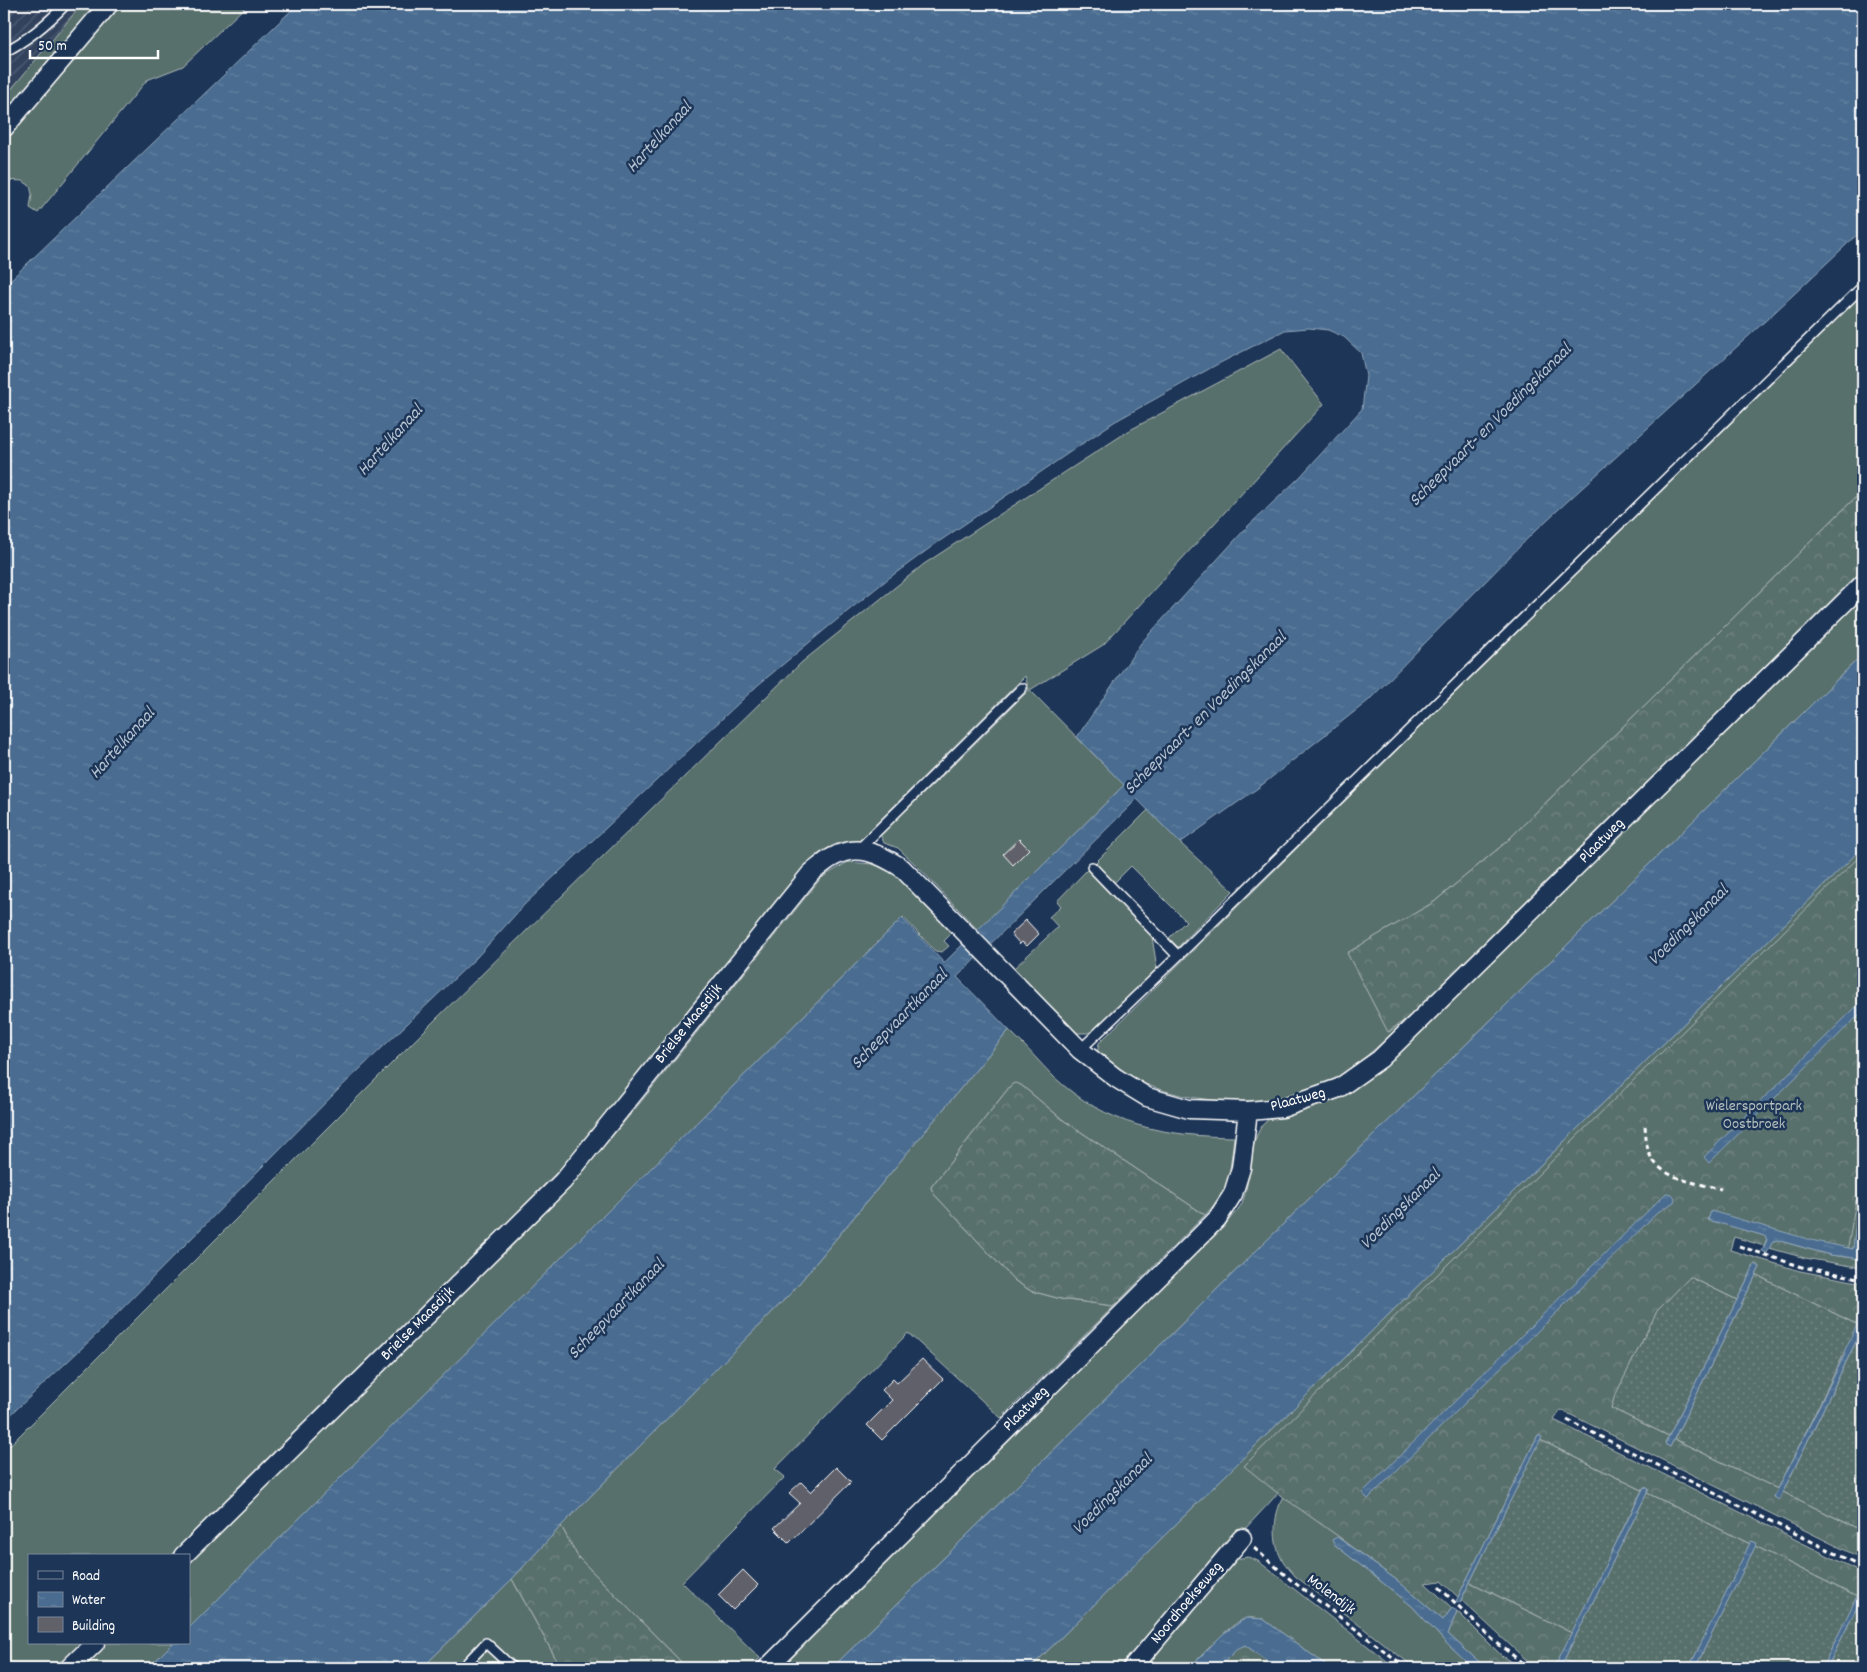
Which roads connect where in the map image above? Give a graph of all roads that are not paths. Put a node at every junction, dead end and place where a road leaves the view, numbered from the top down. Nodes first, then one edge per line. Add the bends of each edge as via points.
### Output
1 (66, 4) edge
2 (109, 4) edge
3 (4, 52) edge
4 (4, 128) edge
5 (1863, 286) edge
6 (1863, 584) edge
7 (1022, 688) dead end
8 (858, 850) junction
9 (1092, 867) dead end
10 (1178, 956) junction
11 (1080, 1050) junction
12 (1248, 1111) junction
13 (1242, 1538) road end
14 (185, 1554) edge
15 (94, 1644) edge
16 (69, 1668) edge
17 (462, 1668) edge
18 (514, 1668) edge
19 (767, 1668) edge
20 (1132, 1668) edge

1 - 3 lane via 32,35
2 - 4 street
5 - 10 lane
6 - 12 street, Plaatweg via 1380,1059 1339,1088 1282,1108
7 - 8 lane
8 - 11 street, Brielse Maasdijk via 882,856 902,868
8 - 14 street, Brielse Maasdijk via 833,857 811,873 563,1181
9 - 10 lane
10 - 11 lane
11 - 12 street, Brielse Maasdijk via 1147,1097 1189,1109
12 - 19 street, Plaatweg via 1242,1168 1233,1194 1217,1220
13 - 20 street, Noordhoekseweg
15 - 16 street
17 - 18 lane via 486,1643

